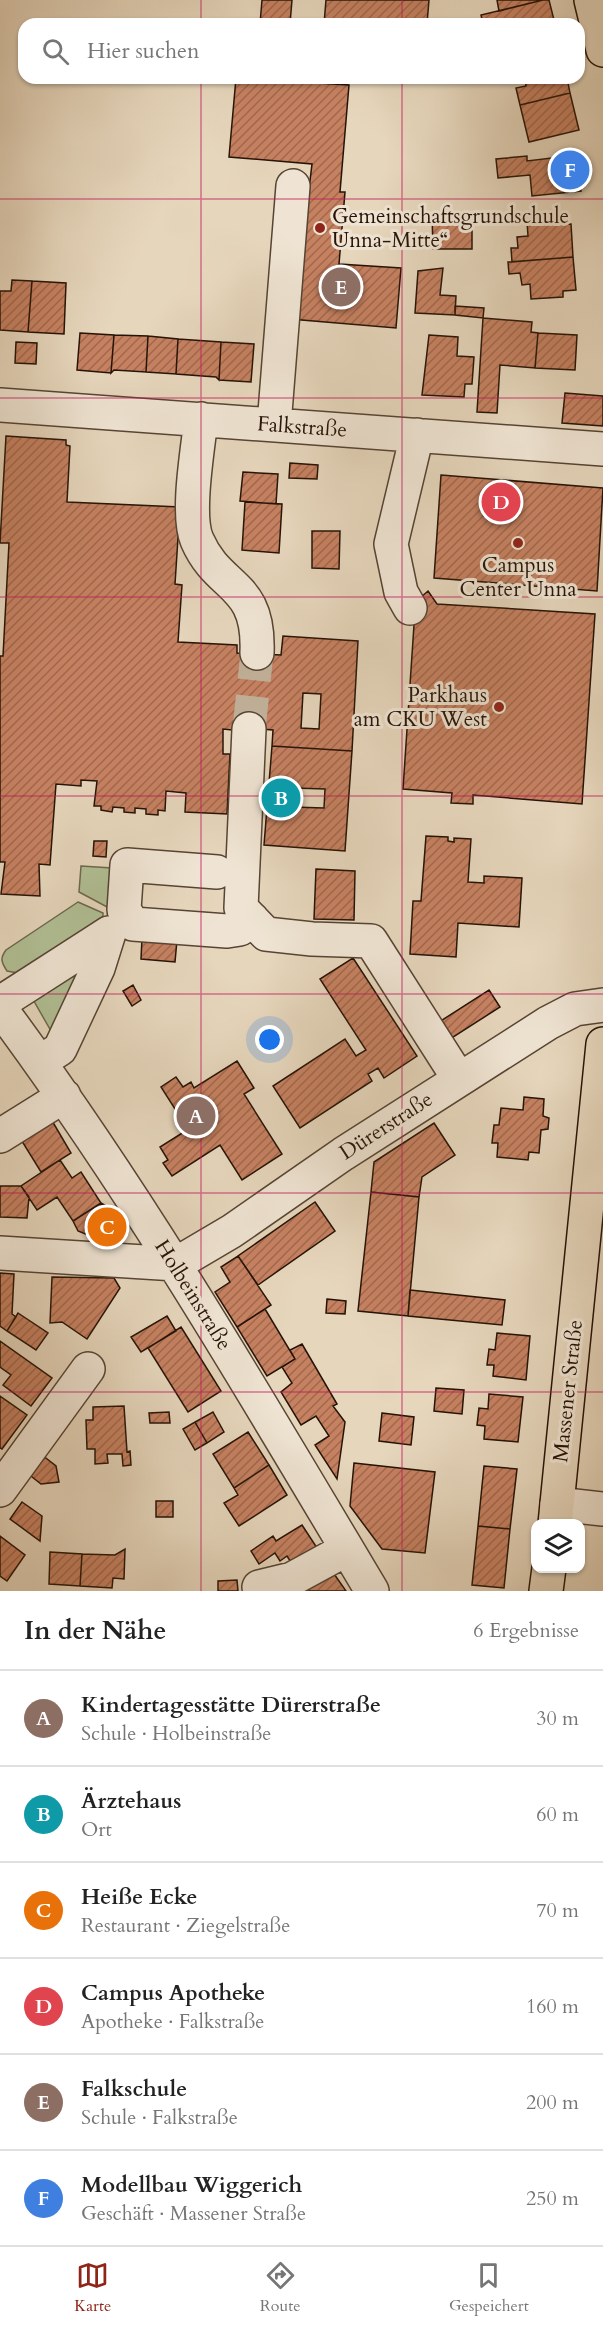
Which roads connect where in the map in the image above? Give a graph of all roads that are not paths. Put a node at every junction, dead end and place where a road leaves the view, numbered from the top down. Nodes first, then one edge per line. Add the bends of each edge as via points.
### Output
1 (591, 0) edge
2 (603, 50) edge
3 (293, 186) dead end
4 (0, 405) edge
5 (201, 419) junction
6 (274, 424) junction
7 (417, 435) junction
8 (603, 449) edge
9 (415, 603) dead end
10 (257, 653) tunnel mouth
11 (249, 729) tunnel mouth
12 (217, 872) dead end
13 (252, 919) junction
14 (0, 1003) edge
15 (603, 1005) edge
16 (0, 1008) edge
17 (603, 1044) edge
18 (40, 1062) junction
19 (459, 1079) junction
20 (64, 1096) junction
21 (0, 1136) edge
22 (0, 1253) edge
23 (176, 1264) junction
24 (88, 1369) dead end
25 (0, 1490) edge
26 (603, 1509) edge
27 (556, 1514) edge
28 (347, 1549) junction
29 (548, 1573) edge
30 (259, 1587) dead end
31 (372, 1591) edge
32 (546, 1591) edge

1 - 2 main road
3 - 6 street
4 - 5 street, Falkstraße
5 - 6 street, Falkstraße
5 - 10 street via 193,508 196,538 214,566 243,593 258,632
6 - 7 street, Falkstraße
7 - 8 street, Falkstraße
7 - 9 street via 392,544 397,568
11 - 13 street via 241,908
12 - 13 street via 127,865 124,910 133,924 226,931 240,929
13 - 19 street via 266,934 371,941
14 - 18 street via 110,933 60,1049
15 - 19 street, Dürerstraße via 575,1009
16 - 18 street, Holbeinstraße
17 - 27 main road, Massener Straße
18 - 20 street, Holbeinstraße
19 - 23 street, Dürerstraße via 232,1231
20 - 21 street
20 - 23 street, Holbeinstraße
22 - 23 street
23 - 28 street, Holbeinstraße
24 - 25 street
26 - 27 street
28 - 30 street via 292,1579
28 - 31 street, Holbeinstraße
29 - 32 main road

